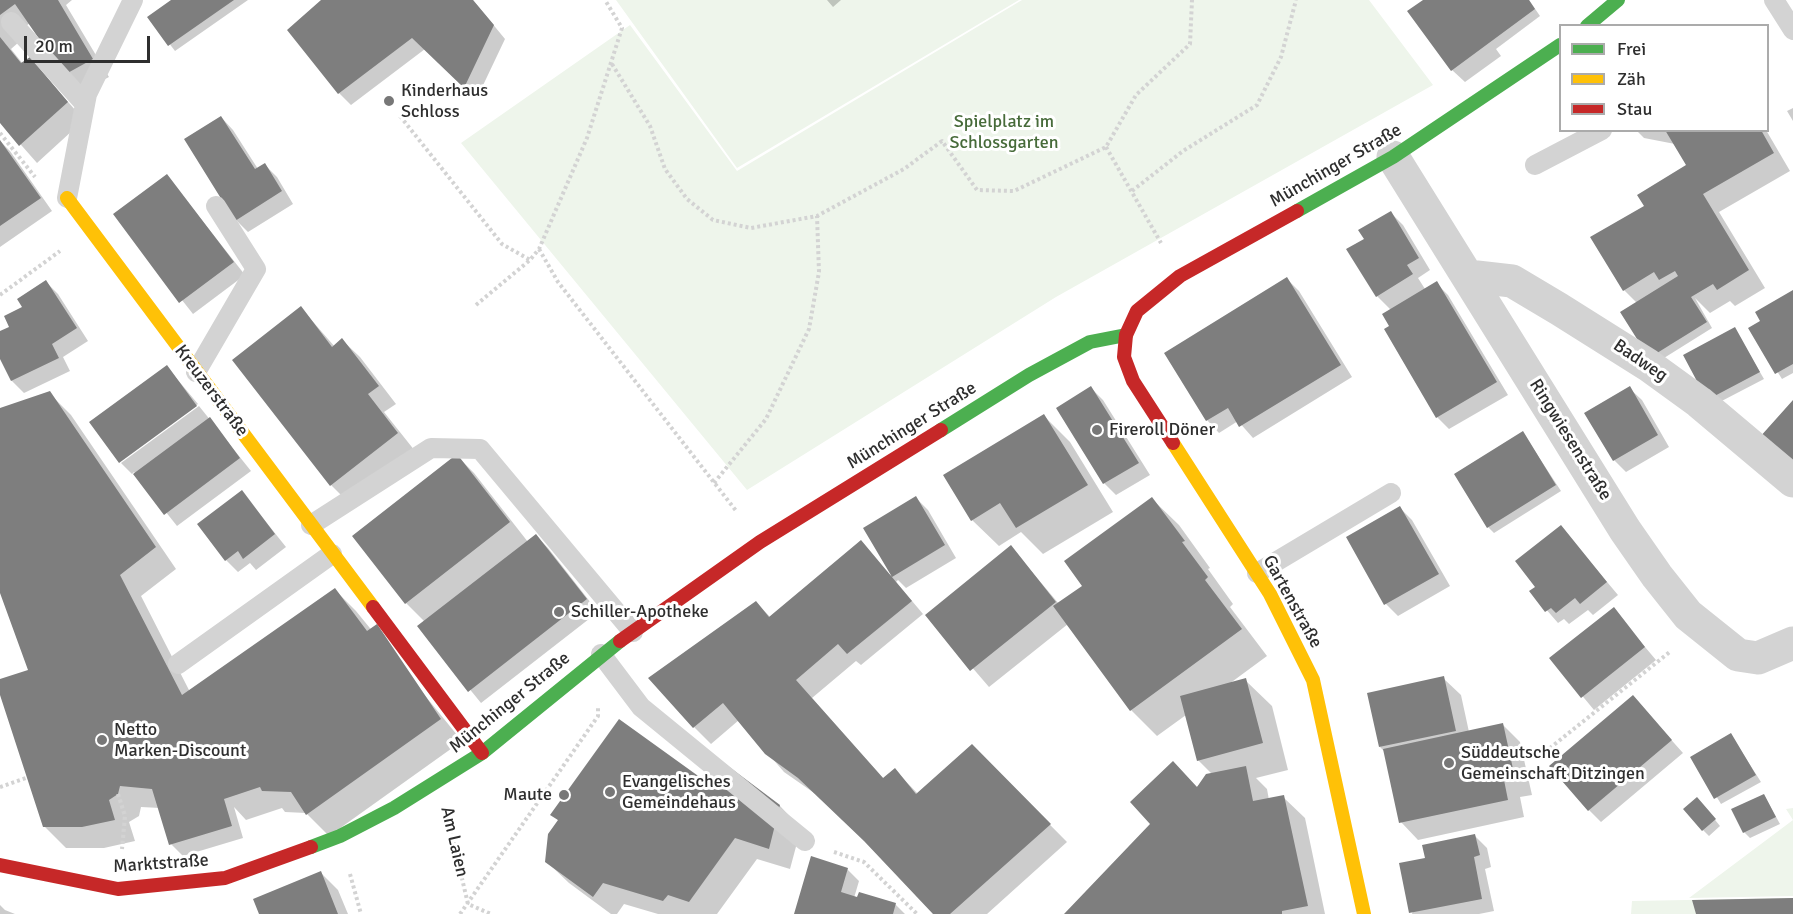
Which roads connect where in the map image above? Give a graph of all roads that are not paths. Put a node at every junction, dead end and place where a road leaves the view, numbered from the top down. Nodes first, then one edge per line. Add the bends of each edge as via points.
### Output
1 (133, 0) edge
2 (1618, 0) edge
3 (1774, 0) edge
4 (11, 22) dead end
5 (1589, 24) edge
6 (1793, 30) edge
7 (1559, 47) edge
8 (85, 104) junction
9 (1598, 132) edge
10 (1393, 157) junction
11 (1535, 165) dead end
12 (67, 198) joint
13 (216, 206) dead end
14 (1468, 276) junction
15 (1126, 335) junction
16 (196, 372) junction
17 (1793, 481) edge
18 (1391, 493) dead end
19 (311, 525) junction
20 (332, 554) junction
21 (1257, 573) junction
22 (633, 632) junction
23 (1793, 643) edge
24 (601, 654) junction
25 (178, 663) dead end
26 (482, 753) junction
27 (806, 841) road end
28 (288, 857) joint
29 (0, 865) edge
30 (1364, 914) edge

1 - 8 lane
2 - 5 street
3 - 6 lane
4 - 8 lane
7 - 10 street, Münchinger Straße
8 - 12 lane
9 - 11 lane
10 - 14 street, Ringwiesenstraße
10 - 15 street, Münchinger Straße via 1180,276 1137,311
12 - 16 street, Kreuzerstraße
13 - 16 lane via 256,269
14 - 17 street, Badweg via 1512,281 1589,328 1699,402
14 - 23 street, Ringwiesenstraße via 1625,530 1688,615 1738,655 1758,658
15 - 21 street, Gartenstraße via 1124,357 1133,381
15 - 22 street, Münchinger Straße via 1090,342 1029,375 760,542
16 - 19 street, Kreuzerstraße
18 - 21 lane
19 - 20 street, Kreuzerstraße
19 - 22 lane via 431,448 480,449
20 - 25 lane
20 - 26 street, Kreuzerstraße
21 - 30 street, Gartenstraße via 1313,680
22 - 24 street, Münchinger Straße
24 - 26 street, Münchinger Straße
24 - 27 lane via 641,707
26 - 28 street, Münchinger Straße via 340,836
28 - 29 street, Marktstraße via 225,878 118,889

